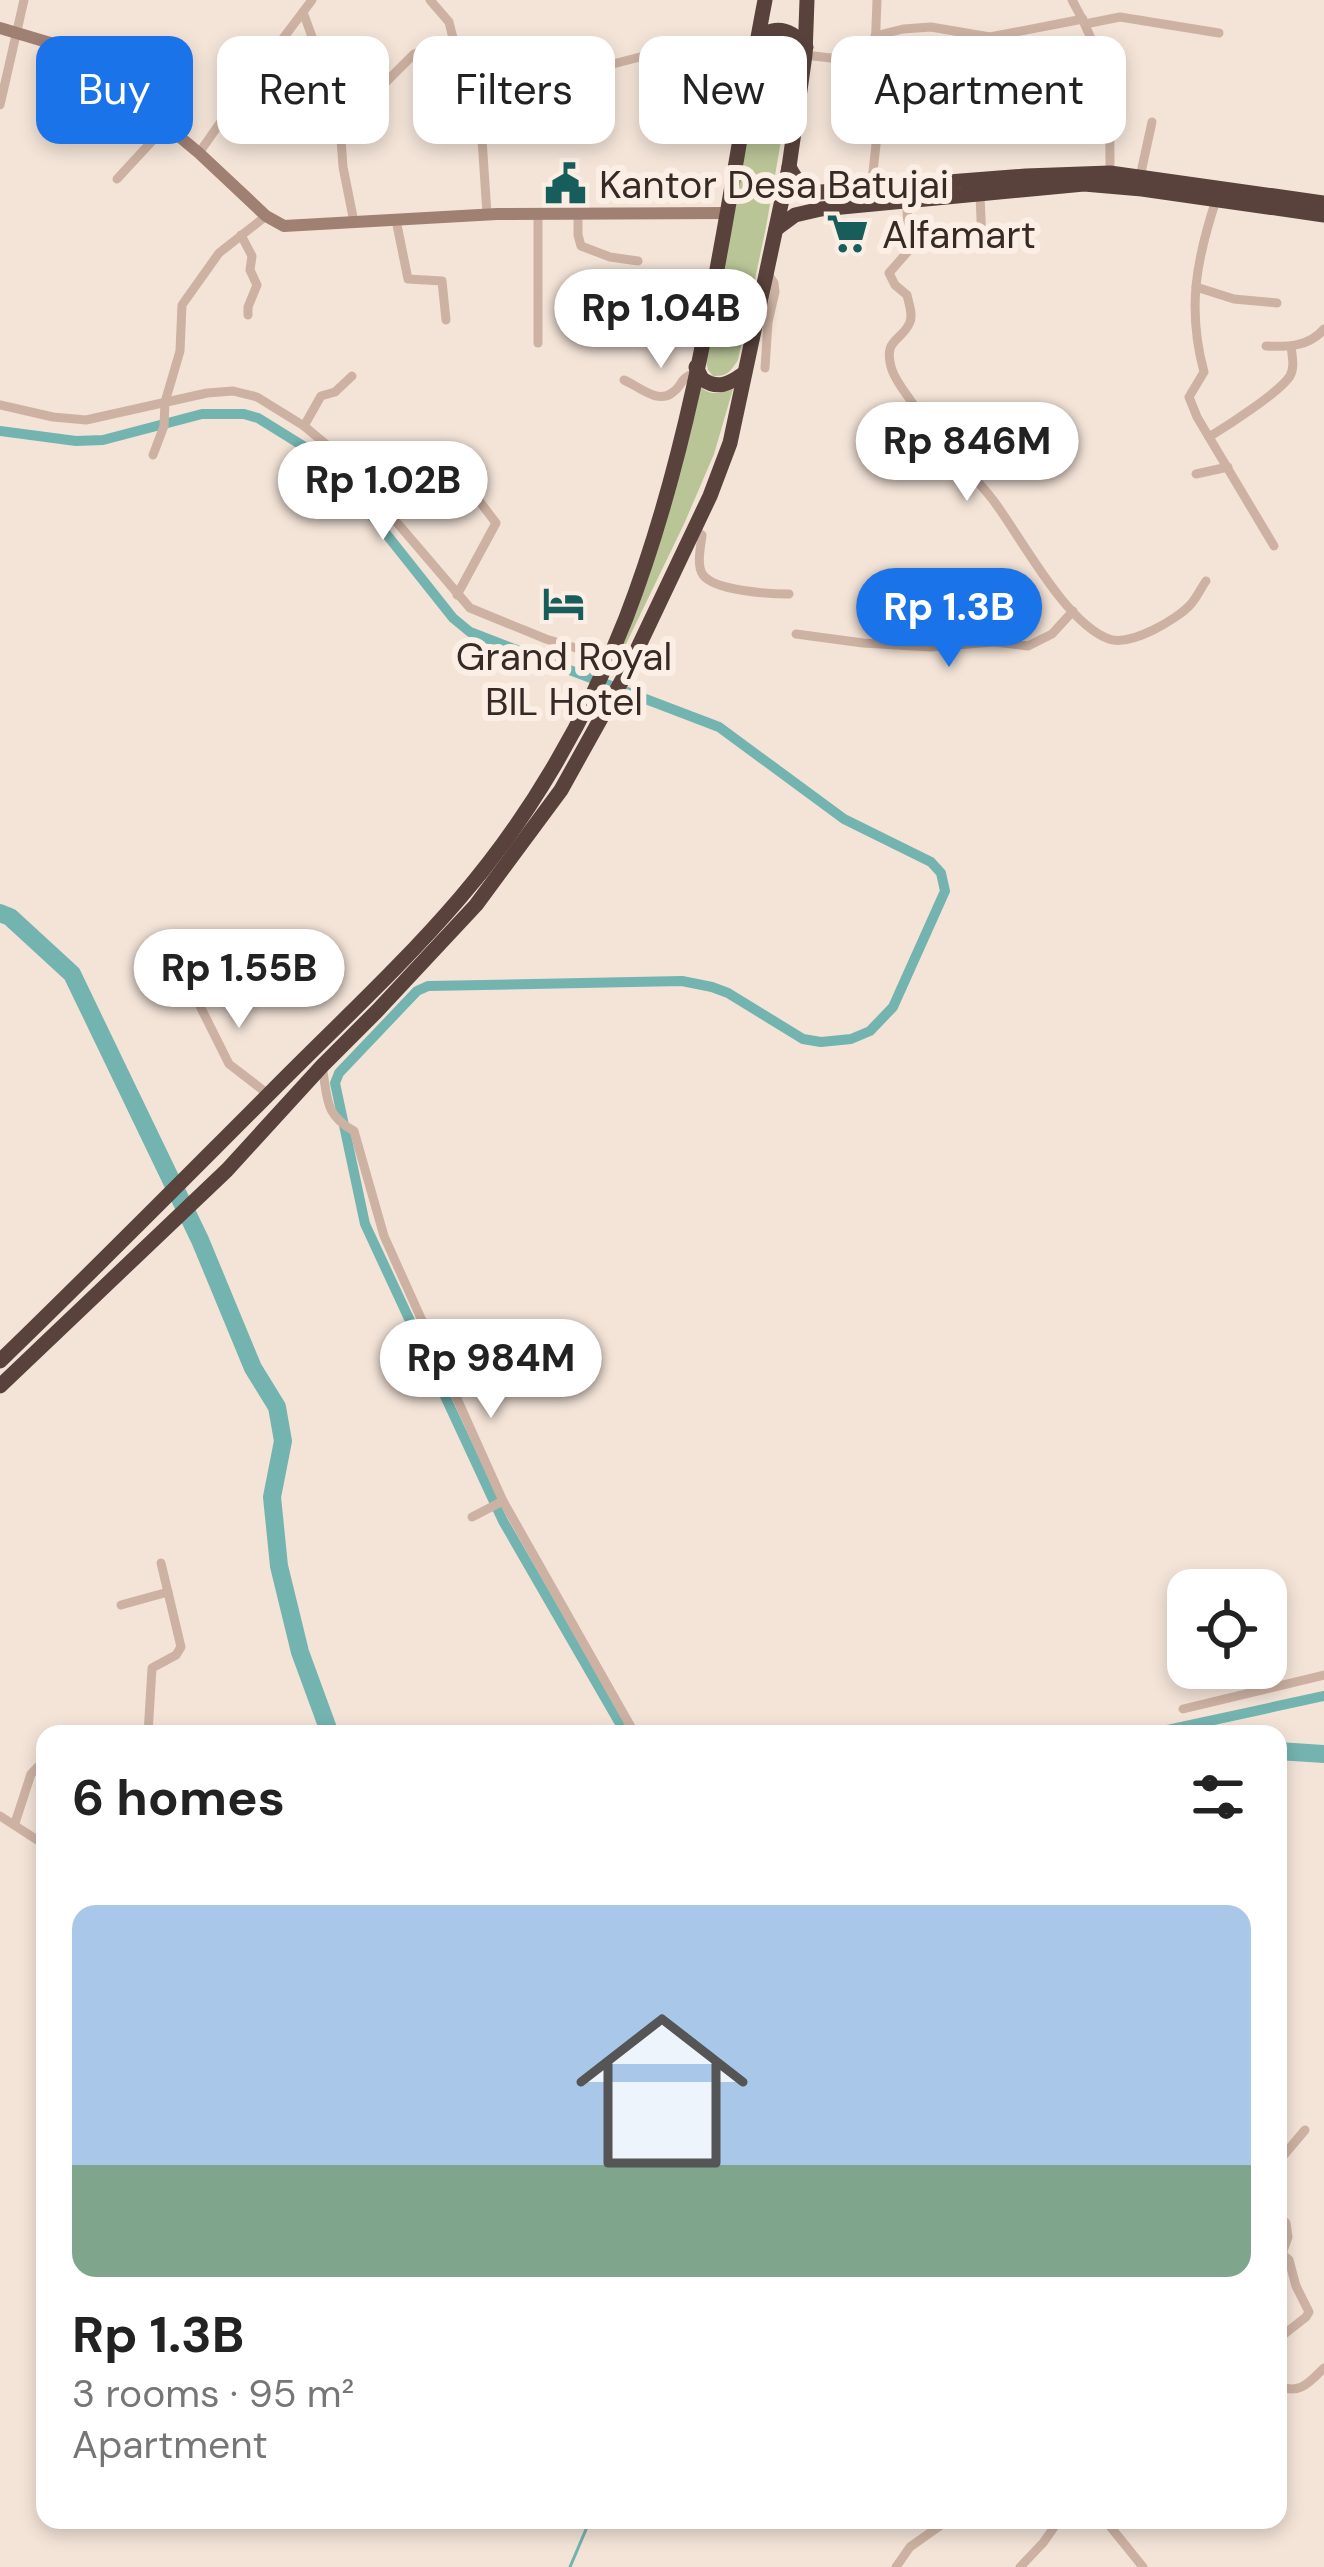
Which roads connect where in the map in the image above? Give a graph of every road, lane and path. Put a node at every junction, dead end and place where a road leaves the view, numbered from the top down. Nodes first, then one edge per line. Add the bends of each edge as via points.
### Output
1 (24, 0) edge
2 (312, 0) edge
3 (430, 0) edge
4 (765, 0) edge
5 (807, 0) edge
6 (877, 0) edge
7 (1072, 0) edge
8 (303, 12) junction
9 (1084, 21) junction
10 (0, 28) edge
11 (1219, 32) dead end
12 (17, 33) junction
13 (312, 36) edge
14 (454, 36) edge
15 (758, 36) edge
16 (761, 36) edge
17 (796, 36) edge
18 (806, 36) edge
19 (875, 36) joint
20 (983, 36) edge
21 (995, 36) edge
22 (36, 39) edge
23 (413, 55) edge
24 (389, 80) edge
25 (0, 106) edge
26 (1152, 122) dead end
27 (149, 144) edge
28 (188, 144) edge
29 (341, 144) edge
30 (482, 144) edge
31 (740, 144) edge
32 (792, 144) edge
33 (876, 144) edge
34 (199, 153) junction
35 (789, 167) junction
36 (1110, 172) junction
37 (1140, 177) junction
38 (117, 179) dead end
39 (971, 189) junction
40 (871, 190) junction
41 (906, 199) junction
42 (1216, 200) junction
43 (1324, 203) edge
44 (1290, 204) junction
45 (727, 213) junction
46 (487, 214) junction
47 (538, 214) junction
48 (578, 214) junction
49 (1324, 215) edge
50 (266, 216) junction
51 (397, 220) junction
52 (354, 222) junction
53 (776, 229) junction
54 (241, 235) junction
55 (1013, 241) dead end
56 (638, 261) dead end
57 (766, 273) junction
58 (1196, 287) junction
59 (1276, 304) dead end
60 (248, 315) dead end
61 (446, 320) dead end
62 (1324, 329) edge
63 (538, 343) dead end
64 (1266, 346) dead end
65 (1291, 346) junction
66 (765, 368) dead end
67 (696, 370) junction
68 (743, 374) junction
69 (352, 376) dead end
70 (624, 380) dead end
71 (0, 405) edge
72 (164, 405) junction
73 (304, 426) junction
74 (1210, 437) junction
75 (153, 455) dead end
76 (1228, 467) junction
77 (1196, 474) dead end
78 (480, 502) dead end
79 (694, 529) junction
80 (1274, 546) dead end
81 (1206, 580) dead end
82 (789, 594) dead end
83 (457, 595) junction
84 (1073, 611) junction
85 (796, 634) dead end
86 (608, 661) junction
87 (470, 900) junction
88 (192, 976) dead end
89 (322, 1066) junction
90 (268, 1094) junction
91 (0, 1361) edge
92 (0, 1387) edge
93 (502, 1502) junction
94 (472, 1517) dead end
95 (160, 1563) dead end
96 (168, 1592) junction
97 (121, 1605) dead end
98 (1324, 1675) edge
99 (1183, 1708) dead end
100 (149, 1725) edge
101 (629, 1725) edge
102 (36, 1769) edge
103 (0, 1816) edge
104 (15, 1823) junction
105 (36, 1838) edge
106 (1305, 2131) dead end
107 (1287, 2152) edge
108 (1287, 2258) edge
109 (1287, 2332) edge
110 (1324, 2368) edge
111 (1287, 2389) edge
112 (935, 2529) edge
113 (1052, 2529) edge
114 (1112, 2529) edge
115 (896, 2567) edge
116 (1019, 2567) edge
117 (1144, 2567) edge

1 - 12 street
2 - 8 street
3 - 14 street
4 - 15 highway
5 - 18 highway
6 - 19 street
7 - 9 street
8 - 13 street
8 - 34 street
9 - 11 street via 1120,17
9 - 21 street
9 - 36 street via 1107,82
10 - 12 main road
12 - 22 main road
12 - 25 street
16 - 17 highway via 784,29
19 - 20 street via 931,27
23 - 24 street
26 - 37 street
27 - 38 street
28 - 34 main road
29 - 52 street
30 - 46 street
31 - 45 highway
32 - 35 highway
33 - 40 street
34 - 50 main road
35 - 40 highway via 811,191
35 - 53 highway
36 - 37 highway
36 - 39 highway
37 - 44 highway
39 - 40 highway
39 - 41 highway
39 - 42 highway via 1084,184
39 - 55 street via 982,242
41 - 53 highway via 805,212
41 - 84 street via 910,249 889,273 907,295 911,319 890,348 893,375
42 - 44 highway
42 - 58 street
43 - 44 highway
44 - 49 highway
45 - 48 main road
45 - 67 highway
46 - 47 main road
46 - 51 main road
47 - 48 main road
47 - 63 street
48 - 56 street via 581,246
50 - 52 main road via 284,226
50 - 54 street
51 - 52 main road
51 - 61 street via 408,279 442,281
53 - 57 highway
54 - 60 street via 257,285
54 - 72 street via 182,305 180,351
57 - 66 street via 775,292
57 - 68 highway
58 - 59 street
58 - 74 street via 1204,372 1189,397
62 - 65 street
64 - 65 street
65 - 74 street via 1288,379
67 - 68 highway via 718,386
67 - 70 street via 661,397
67 - 86 highway via 664,506
68 - 79 highway via 730,442
69 - 73 street via 321,396
71 - 72 street via 86,421
72 - 73 street via 233,391
72 - 75 street
73 - 83 street via 340,456
74 - 76 street
76 - 77 street
76 - 80 street
78 - 83 street via 496,523
79 - 82 street via 707,578
79 - 87 highway via 561,790
81 - 84 street via 1173,619 1119,641
83 - 86 street via 470,608
84 - 85 street via 1028,646 930,647
86 - 87 highway
87 - 89 highway
87 - 90 highway
88 - 90 street via 229,1064
89 - 92 highway
89 - 93 street via 328,1104 359,1145 385,1236
90 - 91 highway
93 - 94 street
93 - 101 street
95 - 96 street
96 - 97 street
96 - 100 street via 181,1647 152,1666
98 - 99 street
102 - 104 street
103 - 104 street
104 - 105 street
106 - 107 street
108 - 109 street via 1309,2312
110 - 111 street via 1301,2389
112 - 115 street
113 - 116 street
114 - 117 street

